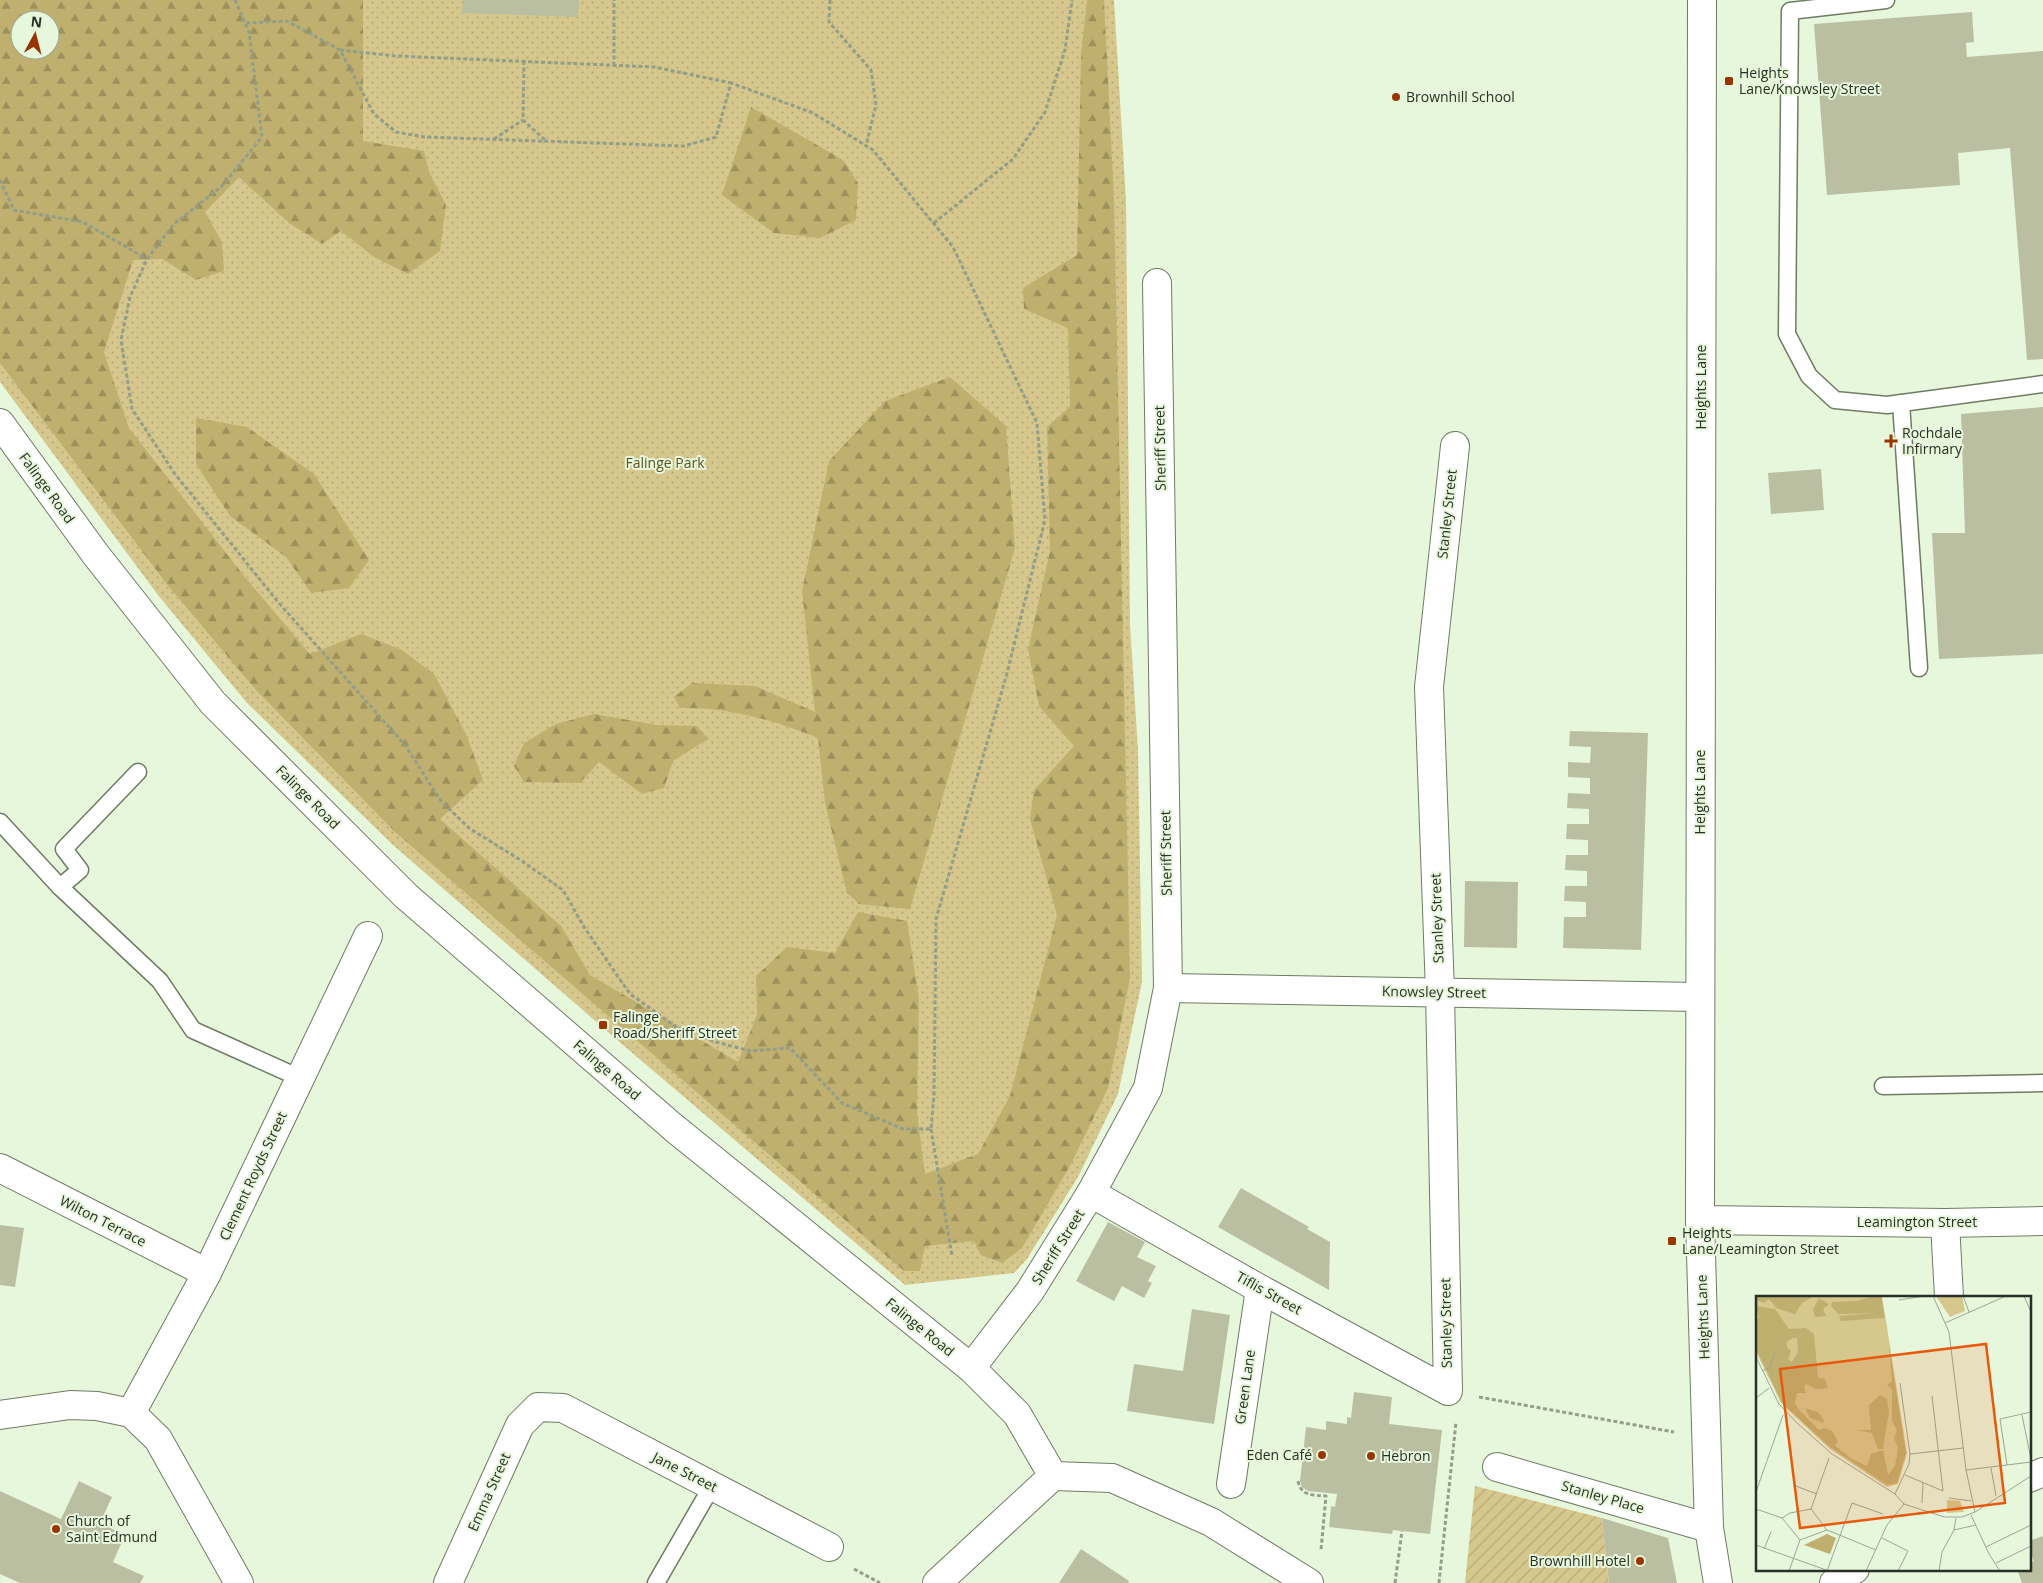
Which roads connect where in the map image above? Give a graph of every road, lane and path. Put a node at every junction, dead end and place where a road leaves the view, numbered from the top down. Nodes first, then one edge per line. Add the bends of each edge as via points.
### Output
1 (236, 0) edge
2 (614, 0) edge
3 (830, 0) edge
4 (1072, 0) edge
5 (1702, 0) edge
6 (1886, 0) edge
7 (244, 23) junction
8 (340, 50) junction
9 (524, 61) junction
10 (614, 66) junction
11 (731, 82) junction
12 (523, 120) junction
13 (494, 139) junction
14 (546, 141) junction
15 (866, 146) junction
16 (0, 180) edge
17 (934, 223) junction
18 (147, 259) junction
19 (1157, 284) dead end
20 (2043, 384) edge
21 (1901, 403) junction
22 (0, 423) edge
23 (1455, 446) dead end
24 (1919, 668) dead end
25 (138, 772) dead end
26 (0, 822) edge
27 (60, 887) junction
28 (368, 936) dead end
29 (1168, 988) junction
30 (1440, 992) junction
31 (1699, 996) junction
32 (300, 1078) junction
33 (2043, 1083) edge
34 (1883, 1086) dead end
35 (931, 1129) junction
36 (0, 1168) edge
37 (1091, 1193) junction
38 (1700, 1220) junction
39 (2043, 1221) edge
40 (1945, 1223) junction
41 (952, 1256) dead end
42 (207, 1273) junction
43 (1260, 1289) junction
44 (1948, 1296) edge
45 (971, 1368) junction
46 (1448, 1391) junction
47 (538, 1407) joint
48 (131, 1413) junction
49 (0, 1415) edge
50 (1707, 1438) junction
51 (1498, 1466) dead end
52 (2043, 1472) edge
53 (1053, 1476) junction
54 (2030, 1478) edge
55 (1298, 1481) dead end
56 (1231, 1484) dead end
57 (712, 1486) junction
58 (1710, 1528) junction
59 (1402, 1531) dead end
60 (829, 1546) dead end
61 (1321, 1550) dead end
62 (1854, 1570) edge
63 (239, 1583) edge
64 (448, 1583) edge
65 (656, 1583) edge
66 (937, 1583) edge
67 (1310, 1583) edge
68 (1396, 1583) edge
69 (1439, 1583) edge
70 (1718, 1583) edge
71 (1834, 1583) edge

1 - 7 path
2 - 10 path
3 - 15 path via 829,22 871,70 876,104
4 - 17 path via 1065,50 1045,112 1013,158
5 - 31 street, Heights Lane
6 - 21 lane via 1790,11 1787,334 1809,376 1835,400 1887,405
7 - 8 path via 287,21
7 - 18 path via 248,32 262,137 222,186 174,224
8 - 9 path via 396,56
8 - 13 path via 374,114 396,132 424,137
9 - 10 path
9 - 12 path
10 - 11 path via 654,67
11 - 14 path via 716,137 684,146
11 - 15 path via 813,113
12 - 13 path
12 - 14 path
13 - 14 path
15 - 17 path via 873,150
16 - 18 path via 14,210 83,222
17 - 35 path via 958,256 1037,423 1045,520 1006,677 936,919
18 - 35 path via 130,297 122,340 132,409 175,474 278,602 406,745 441,801 469,828 563,890 630,994 674,1026 751,1051 790,1048 842,1103 903,1128
19 - 29 street, Sheriff Street
20 - 21 lane
21 - 24 lane
22 - 45 street, Falinge Road via 96,555 213,703 406,896 674,1128
23 - 30 street, Stanley Street via 1429,687
25 - 27 lane via 64,849 80,870
26 - 27 lane
27 - 32 lane via 160,980 193,1030
28 - 32 street, Clement Royds Street
29 - 30 street, Knowsley Street
29 - 37 street, Sheriff Street via 1148,1088
30 - 31 street, Knowsley Street
30 - 46 street, Stanley Street
31 - 38 street, Heights Lane
32 - 42 street, Clement Royds Street
33 - 34 lane
35 - 41 path
36 - 42 street, Wilton Terrace
37 - 43 street, Tiflis Street
37 - 45 street, Sheriff Street via 1030,1292
38 - 40 street, Leamington Street
38 - 50 street, Heights Lane
39 - 40 street, Leamington Street
40 - 44 street
42 - 48 street, Clement Royds Street
43 - 46 street, Tiflis Street
43 - 56 street, Green Lane
45 - 53 street, Falinge Road via 1017,1414
46 - 50 path
46 - 69 path via 1456,1416
47 - 57 street, Jane Street via 563,1408
47 - 64 street, Emma Street via 520,1424
48 - 49 street via 97,1406 70,1405
48 - 63 street via 158,1439
50 - 58 street, Heights Lane
51 - 58 street, Stanley Place
52 - 54 street
53 - 66 street
53 - 67 street via 1112,1478 1211,1522
55 - 61 path via 1299,1488 1306,1494 1326,1496
57 - 60 street, Jane Street
57 - 65 lane
58 - 70 street, Heights Lane
59 - 68 path
62 - 71 street

